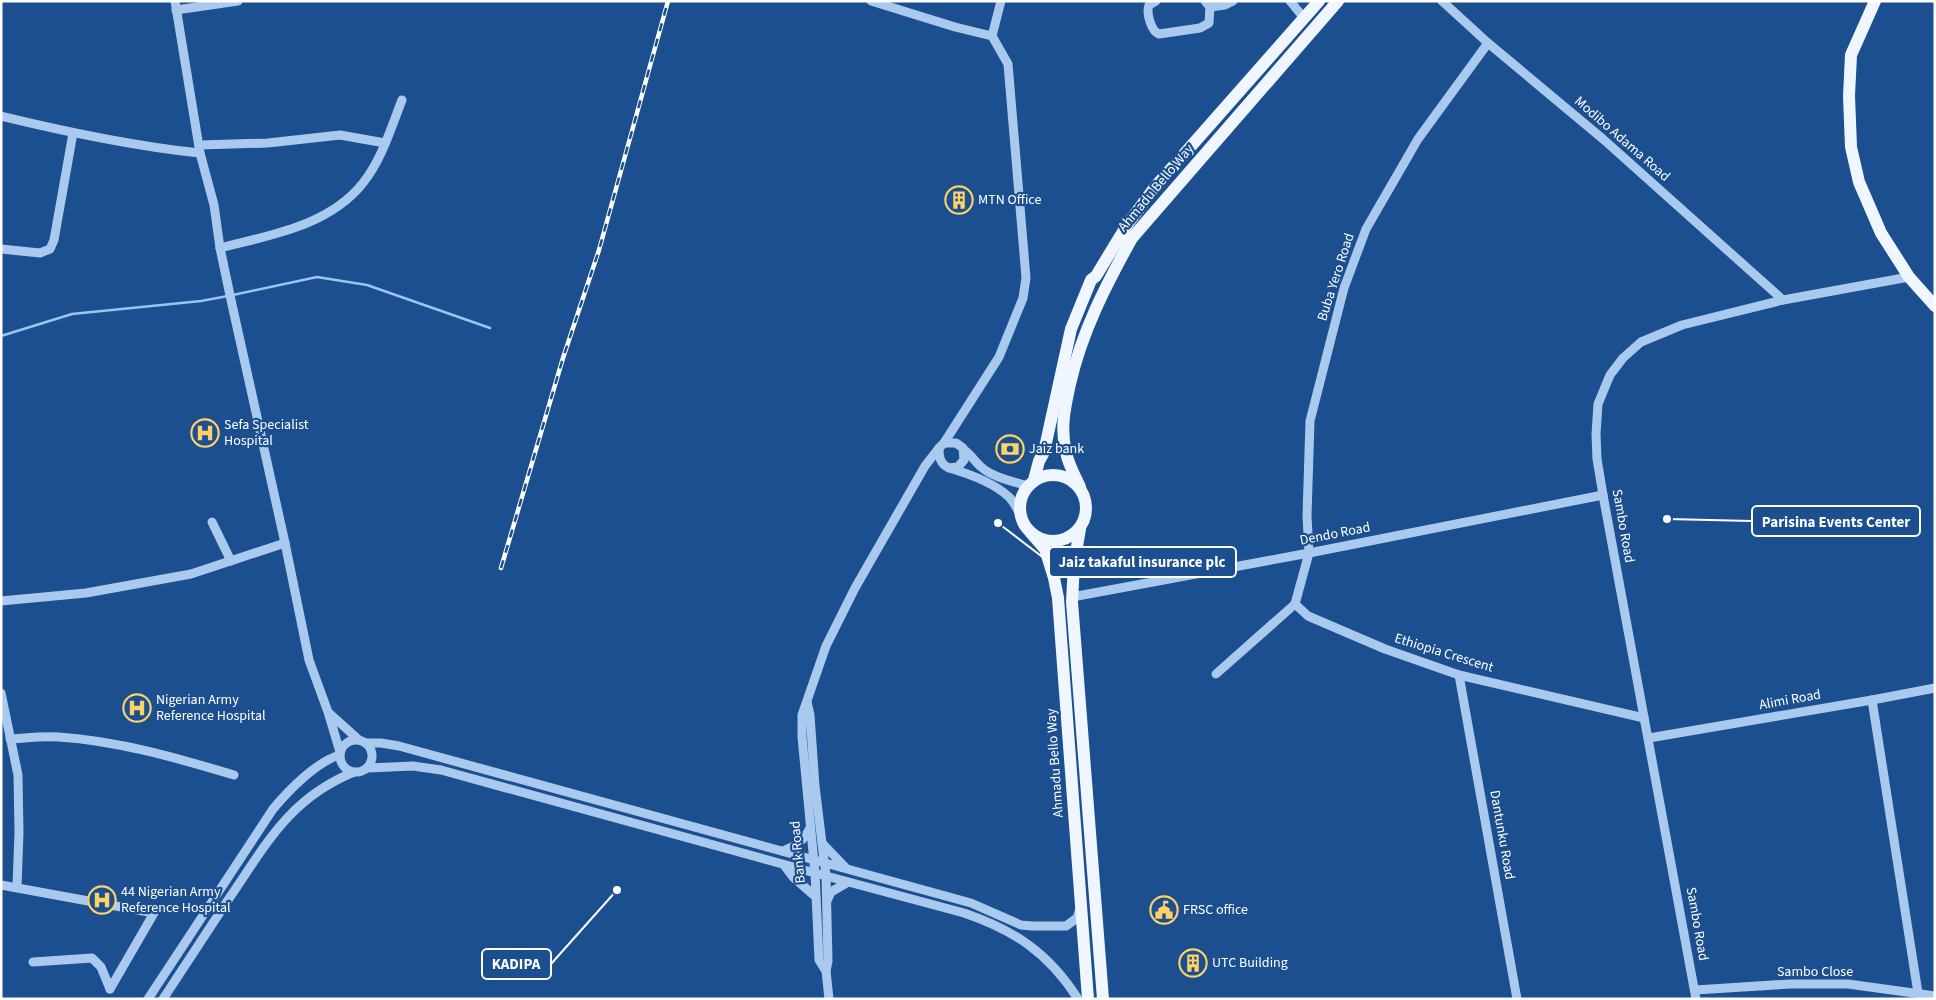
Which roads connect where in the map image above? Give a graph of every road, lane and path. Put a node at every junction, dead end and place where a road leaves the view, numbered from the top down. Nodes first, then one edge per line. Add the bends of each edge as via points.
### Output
1 (238, 1) edge
2 (871, 1) edge
3 (1000, 1) edge
4 (1156, 1) edge
5 (1234, 1) edge
6 (1290, 1) edge
7 (1319, 1) edge
8 (1338, 1) edge
9 (1442, 1) edge
10 (1875, 1) edge
11 (1208, 4) edge
12 (175, 6) edge
13 (1304, 18) junction
14 (992, 36) junction
15 (1488, 43) junction
16 (402, 100) dead end
17 (1, 116) edge
18 (73, 133) junction
19 (385, 143) junction
20 (200, 149) junction
21 (220, 248) junction
22 (1, 249) edge
23 (1909, 277) junction
24 (1783, 300) junction
25 (1935, 306) edge
26 (960, 420) junction
27 (942, 446) junction
28 (961, 447) junction
29 (947, 467) junction
30 (919, 476) junction
31 (1031, 483) junction
32 (1080, 487) junction
33 (1603, 495) junction
34 (1020, 514) junction
35 (212, 522) dead end
36 (1080, 529) junction
37 (1031, 533) junction
38 (285, 543) junction
39 (1309, 553) junction
40 (231, 561) junction
41 (1072, 596) junction
42 (1, 601) edge
43 (1295, 604) junction
44 (1216, 674) dead end
45 (1459, 676) junction
46 (1935, 688) edge
47 (1, 693) edge
48 (1872, 700) junction
49 (806, 702) junction
50 (328, 712) junction
51 (1644, 718) junction
52 (10, 738) junction
53 (1649, 738) junction
54 (363, 742) junction
55 (340, 753) junction
56 (368, 768) junction
57 (354, 772) junction
58 (234, 774) dead end
59 (810, 828) junction
60 (822, 843) junction
61 (783, 851) junction
62 (813, 860) junction
63 (824, 862) junction
64 (784, 865) junction
65 (847, 868) junction
66 (814, 873) junction
67 (826, 876) junction
68 (848, 882) junction
69 (1, 885) edge
70 (16, 887) junction
71 (816, 897) junction
72 (1081, 899) junction
73 (826, 901) junction
74 (33, 962) dead end
75 (826, 971) junction
76 (1918, 993) junction
77 (1695, 994) edge
78 (1935, 996) edge
79 (148, 999) edge
80 (163, 999) edge
81 (829, 999) edge
82 (1078, 999) edge
83 (1088, 999) edge
84 (1103, 999) edge
85 (1517, 999) edge

1 - 12 street
2 - 14 street
3 - 14 street
4 - 11 street via 1148,5 1147,11 1153,30 1159,34 1205,26 1211,20
5 - 11 street via 1225,5
6 - 13 street
7 - 13 main road, Ahmadu Bello Way
8 - 32 main road, Ahmadu Bello Way via 1132,238 1109,278 1088,323 1063,413 1065,452
9 - 15 street, Modibo Adama Road
10 - 23 main road via 1851,55 1851,146 1858,182 1880,233
12 - 20 street
13 - 31 main road, Ahmadu Bello Way via 1155,187 1091,280 1071,329 1044,452
14 - 26 street, Bank Road via 1008,64 1026,278 1023,298 999,357
15 - 24 street, Modibo Adama Road
15 - 39 street, Buba Yero Road via 1418,139 1366,229 1344,288 1310,421
16 - 19 street
17 - 18 street
18 - 20 street via 161,149
18 - 22 street via 50,249 40,253
19 - 20 street via 340,135
19 - 21 street via 363,183 340,205 286,231
20 - 21 street
21 - 38 street
23 - 24 street, Sambo Road
23 - 25 main road
24 - 33 street, Sambo Road via 1682,325 1641,342 1623,358 1610,375 1598,404 1597,459
26 - 27 street, Bank Road
26 - 28 street via 956,436
27 - 28 street via 956,443
27 - 29 street via 940,459
27 - 30 street, Bank Road
28 - 29 street via 965,457 962,464
28 - 31 street via 994,475
29 - 30 street via 934,465
29 - 34 street via 1003,493
30 - 49 street, Bank Road via 855,588 826,646
31 - 32 main road via 1042,477 1058,475
31 - 34 main road via 1020,502
32 - 36 main road via 1087,505
33 - 39 street, Dendo Road
33 - 51 street, Sambo Road
34 - 37 main road
35 - 40 street
36 - 37 main road via 1065,540 1056,542
36 - 41 main road, Ahmadu Bello Way
37 - 72 main road, Ahmadu Bello Way via 1044,549 1058,598
38 - 40 street
38 - 50 street via 309,660
39 - 41 street, Dendo Road
39 - 43 street
40 - 42 street via 191,574 86,593
41 - 84 main road, Ahmadu Bello Way
43 - 44 street
43 - 45 street, Ethiopia Crescent via 1308,616 1385,650
45 - 51 street, Ethiopia Crescent
45 - 85 street, Dantunku Road
46 - 48 street, Alimi Road
47 - 52 street
48 - 53 street, Alimi Road
48 - 76 street
49 - 59 street, Bank Road via 802,737
49 - 60 street, Bank Road via 810,715
50 - 54 street
50 - 55 street
51 - 53 street, Sambo Road
52 - 58 street via 58,737 110,743
52 - 70 street via 18,775
53 - 77 street, Sambo Road
54 - 55 street via 347,742
54 - 56 street via 372,752
54 - 61 street via 399,746
55 - 57 street via 344,767
55 - 79 street via 318,765 272,809
56 - 57 street
56 - 64 street via 414,766 441,770
57 - 80 street via 326,785 286,818
59 - 61 street via 797,845
59 - 62 street, Bank Road
60 - 63 street, Bank Road
60 - 65 street
61 - 62 street
62 - 63 street
62 - 66 street, Bank Road
63 - 65 street
63 - 67 street, Bank Road
64 - 66 street
64 - 71 street
65 - 72 street via 971,903 1032,926 1066,926 1076,918
66 - 67 street
66 - 71 street, Bank Road
67 - 68 street
67 - 73 street, Bank Road
68 - 73 street via 831,892
68 - 82 street via 964,912 1007,931 1044,956
69 - 70 street
70 - 74 street via 154,913 110,989 101,967 92,958
71 - 75 street, Bank Road via 819,960
72 - 83 main road, Ahmadu Bello Way
73 - 75 street, Bank Road
75 - 81 street, Bank Road
76 - 77 street, Sambo Close via 1848,984 1790,984
76 - 78 street, Sambo Close

